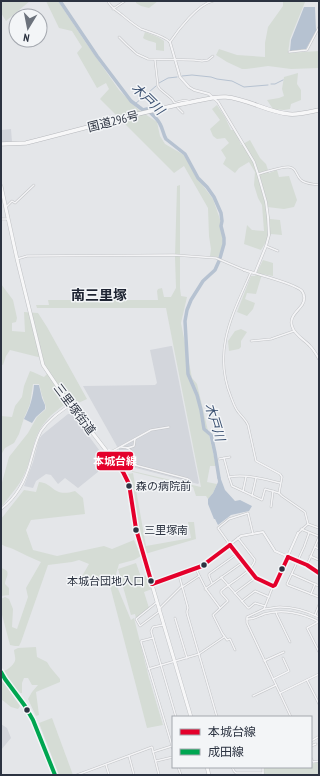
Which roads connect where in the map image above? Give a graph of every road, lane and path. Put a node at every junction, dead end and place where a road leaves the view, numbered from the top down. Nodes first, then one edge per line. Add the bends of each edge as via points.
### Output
1 (108, 1) edge
2 (124, 1) edge
3 (213, 1) edge
4 (113, 9) junction
5 (319, 27) edge
6 (119, 37) dead end
7 (170, 42) junction
8 (289, 52) dead end
9 (213, 56) dead end
10 (155, 60) junction
11 (175, 60) junction
12 (214, 98) junction
13 (191, 102) junction
14 (175, 103) junction
15 (319, 110) edge
16 (183, 113) dead end
17 (1, 144) edge
18 (258, 174) junction
19 (319, 185) edge
20 (1, 186) edge
21 (34, 186) dead end
22 (6, 207) junction
23 (1, 219) edge
24 (8, 219) junction
25 (266, 246) junction
26 (278, 251) dead end
27 (17, 259) junction
28 (244, 270) joint
29 (251, 272) junction
30 (255, 274) junction
31 (294, 331) junction
32 (251, 341) dead end
33 (319, 359) edge
34 (71, 404) junction
35 (169, 427) dead end
36 (135, 439) junction
37 (121, 447) junction
38 (127, 448) junction
39 (109, 453) junction
40 (230, 456) dead end
41 (224, 458) junction
42 (219, 459) dead end
43 (246, 477) junction
44 (229, 478) junction
45 (256, 478) junction
46 (188, 479) dead end
47 (280, 483) junction
48 (243, 491) junction
49 (274, 492) junction
50 (279, 493) junction
51 (252, 496) junction
52 (271, 507) dead end
53 (1, 509) edge
54 (308, 524) junction
55 (319, 528) edge
56 (301, 529) junction
57 (298, 533) joint
58 (309, 533) junction
59 (253, 534) junction
60 (319, 537) edge
61 (238, 538) junction
62 (230, 545) junction
63 (314, 546) junction
64 (319, 548) edge
65 (237, 554) junction
66 (310, 556) junction
67 (288, 557) junction
68 (319, 560) edge
69 (298, 561) junction
70 (243, 562) junction
71 (307, 565) junction
72 (196, 568) junction
73 (249, 570) junction
74 (319, 573) edge
75 (292, 574) junction
76 (178, 575) junction
77 (199, 576) junction
78 (221, 577) junction
79 (255, 578) junction
80 (152, 584) junction
81 (213, 584) junction
82 (315, 584) junction
83 (228, 585) junction
84 (182, 586) junction
85 (273, 586) junction
86 (319, 586) edge
87 (206, 589) junction
88 (235, 593) junction
89 (311, 594) junction
90 (269, 596) junction
91 (319, 597) edge
92 (242, 601) junction
93 (157, 602) junction
94 (319, 605) edge
95 (264, 607) junction
96 (220, 608) junction
97 (160, 610) junction
98 (276, 612) junction
99 (315, 615) junction
100 (319, 617) edge
101 (175, 618) dead end
102 (247, 619) junction
103 (319, 622) edge
104 (164, 624) junction
105 (224, 637) junction
106 (153, 638) junction
107 (290, 642) dead end
108 (235, 650) dead end
109 (284, 652) dead end
110 (319, 652) edge
111 (199, 654) junction
112 (187, 658) junction
113 (283, 658) dead end
114 (175, 661) junction
115 (264, 661) junction
116 (162, 665) junction
117 (148, 669) junction
118 (1, 672) edge
119 (319, 674) edge
120 (273, 679) junction
121 (307, 680) junction
122 (276, 685) junction
123 (280, 693) junction
124 (253, 696) dead end
125 (318, 699) edge
126 (319, 704) edge
127 (176, 716) edge
128 (191, 716) edge
129 (218, 716) edge
130 (291, 716) edge
131 (170, 738) joint
132 (316, 744) dead end
133 (172, 746) edge
134 (312, 746) edge
135 (153, 752) junction
136 (129, 756) junction
137 (172, 757) edge
138 (156, 761) junction
139 (106, 765) junction
140 (232, 768) edge
141 (263, 774) edge
142 (55, 775) edge
143 (77, 775) edge
144 (109, 775) edge
145 (134, 775) edge
146 (159, 775) edge

1 - 4 street
2 - 4 street
3 - 7 street via 195,12
4 - 7 street via 140,28
5 - 8 street via 307,50
6 - 10 street via 137,54
7 - 11 street
9 - 11 street via 202,62
10 - 11 street
10 - 14 street via 158,86
11 - 12 street via 180,77 186,84
12 - 13 highway, 国道296号
12 - 15 highway, 国道296号 via 229,98 288,114
12 - 18 street via 254,162
13 - 14 street via 185,100
13 - 17 highway, 国道296号, bridge via 38,140
14 - 16 street
18 - 19 street via 290,167 303,181
18 - 25 street via 268,218 269,235
20 - 22 main road, 三里塚街道
21 - 22 street via 15,203 12,201
22 - 24 main road, 三里塚街道
23 - 24 street
24 - 27 main road, 三里塚街道
25 - 26 street
25 - 30 street
27 - 28 street via 27,256 182,256 216,258
27 - 34 main road, 三里塚街道 via 43,365
28 - 29 street
29 - 30 street
29 - 47 street via 227,330 223,349 225,376 237,410 248,426 255,459 280,474
30 - 31 street via 292,285 302,292 304,302 292,319
31 - 32 street via 271,339
31 - 33 street via 312,348
34 - 39 main road, 三里塚街道
34 - 53 street via 43,428 24,481 12,500
35 - 36 street via 151,430
36 - 37 street
36 - 38 street via 134,446
37 - 38 street
37 - 39 street
38 - 46 street via 131,451 128,460 131,464
39 - 80 main road, 三里塚街道 via 129,484 136,529
40 - 41 street
41 - 42 street
41 - 44 street
43 - 44 street
43 - 45 street
43 - 48 street
44 - 48 street via 232,486
45 - 47 street
45 - 51 street
47 - 50 street
48 - 51 street
49 - 50 street
49 - 51 street via 264,489 262,500
49 - 52 street
50 - 54 street via 304,512
54 - 55 street
54 - 56 street
56 - 57 street
56 - 58 street
57 - 67 street
58 - 60 street
58 - 69 street
59 - 61 street
59 - 62 street via 248,513 229,519 218,528
59 - 67 street via 263,532 274,549
60 - 63 street
61 - 62 street
61 - 73 street via 255,560
62 - 65 street
62 - 72 street
63 - 64 street
63 - 66 street
65 - 70 street
65 - 81 street via 209,574
66 - 68 street
66 - 71 street
67 - 69 street
67 - 85 street
69 - 71 street
69 - 75 street
70 - 73 street
70 - 78 street
71 - 74 street
72 - 76 street
72 - 77 street
73 - 79 street
73 - 83 street
75 - 82 street
75 - 89 street via 288,585
76 - 80 street
76 - 84 street
77 - 84 street
77 - 87 street
78 - 81 street
78 - 83 street
79 - 85 street
79 - 88 street
80 - 93 main road, 三里塚街道
81 - 87 street
82 - 86 street
82 - 89 street
83 - 88 street
83 - 96 street via 221,591 228,601
84 - 97 street
84 - 111 street
85 - 90 street
87 - 96 street
88 - 92 street
89 - 91 street
90 - 92 street via 255,591
90 - 95 street
92 - 95 street via 248,608 255,603
93 - 97 main road, 三里塚街道
93 - 97 street via 136,619 140,626
94 - 99 street
95 - 99 street via 292,608
95 - 102 street
96 - 105 street via 213,615
97 - 104 main road, 三里塚街道
98 - 102 street
98 - 103 street via 297,613
98 - 107 street
99 - 100 street
101 - 112 street
102 - 115 street
103 - 110 street via 307,628
104 - 106 street via 152,627
104 - 114 main road, 三里塚街道
105 - 108 street via 230,639
105 - 111 street
106 - 116 street
106 - 117 street via 141,641
109 - 115 street
111 - 112 street
111 - 129 street
112 - 114 street
113 - 120 street via 289,671
114 - 116 street
114 - 128 main road, 三里塚街道
115 - 120 street
116 - 117 street
116 - 127 street
117 - 131 street
118 - 142 street via 34,720
119 - 121 street
120 - 122 street
121 - 123 street
121 - 125 street
122 - 123 street
122 - 124 street
123 - 130 street
125 - 126 street
131 - 133 street
132 - 134 street
133 - 135 street
135 - 136 street via 152,747
135 - 138 street
136 - 139 street
136 - 145 street
137 - 138 street
138 - 146 street
139 - 143 street
139 - 144 street
140 - 141 street via 236,773

